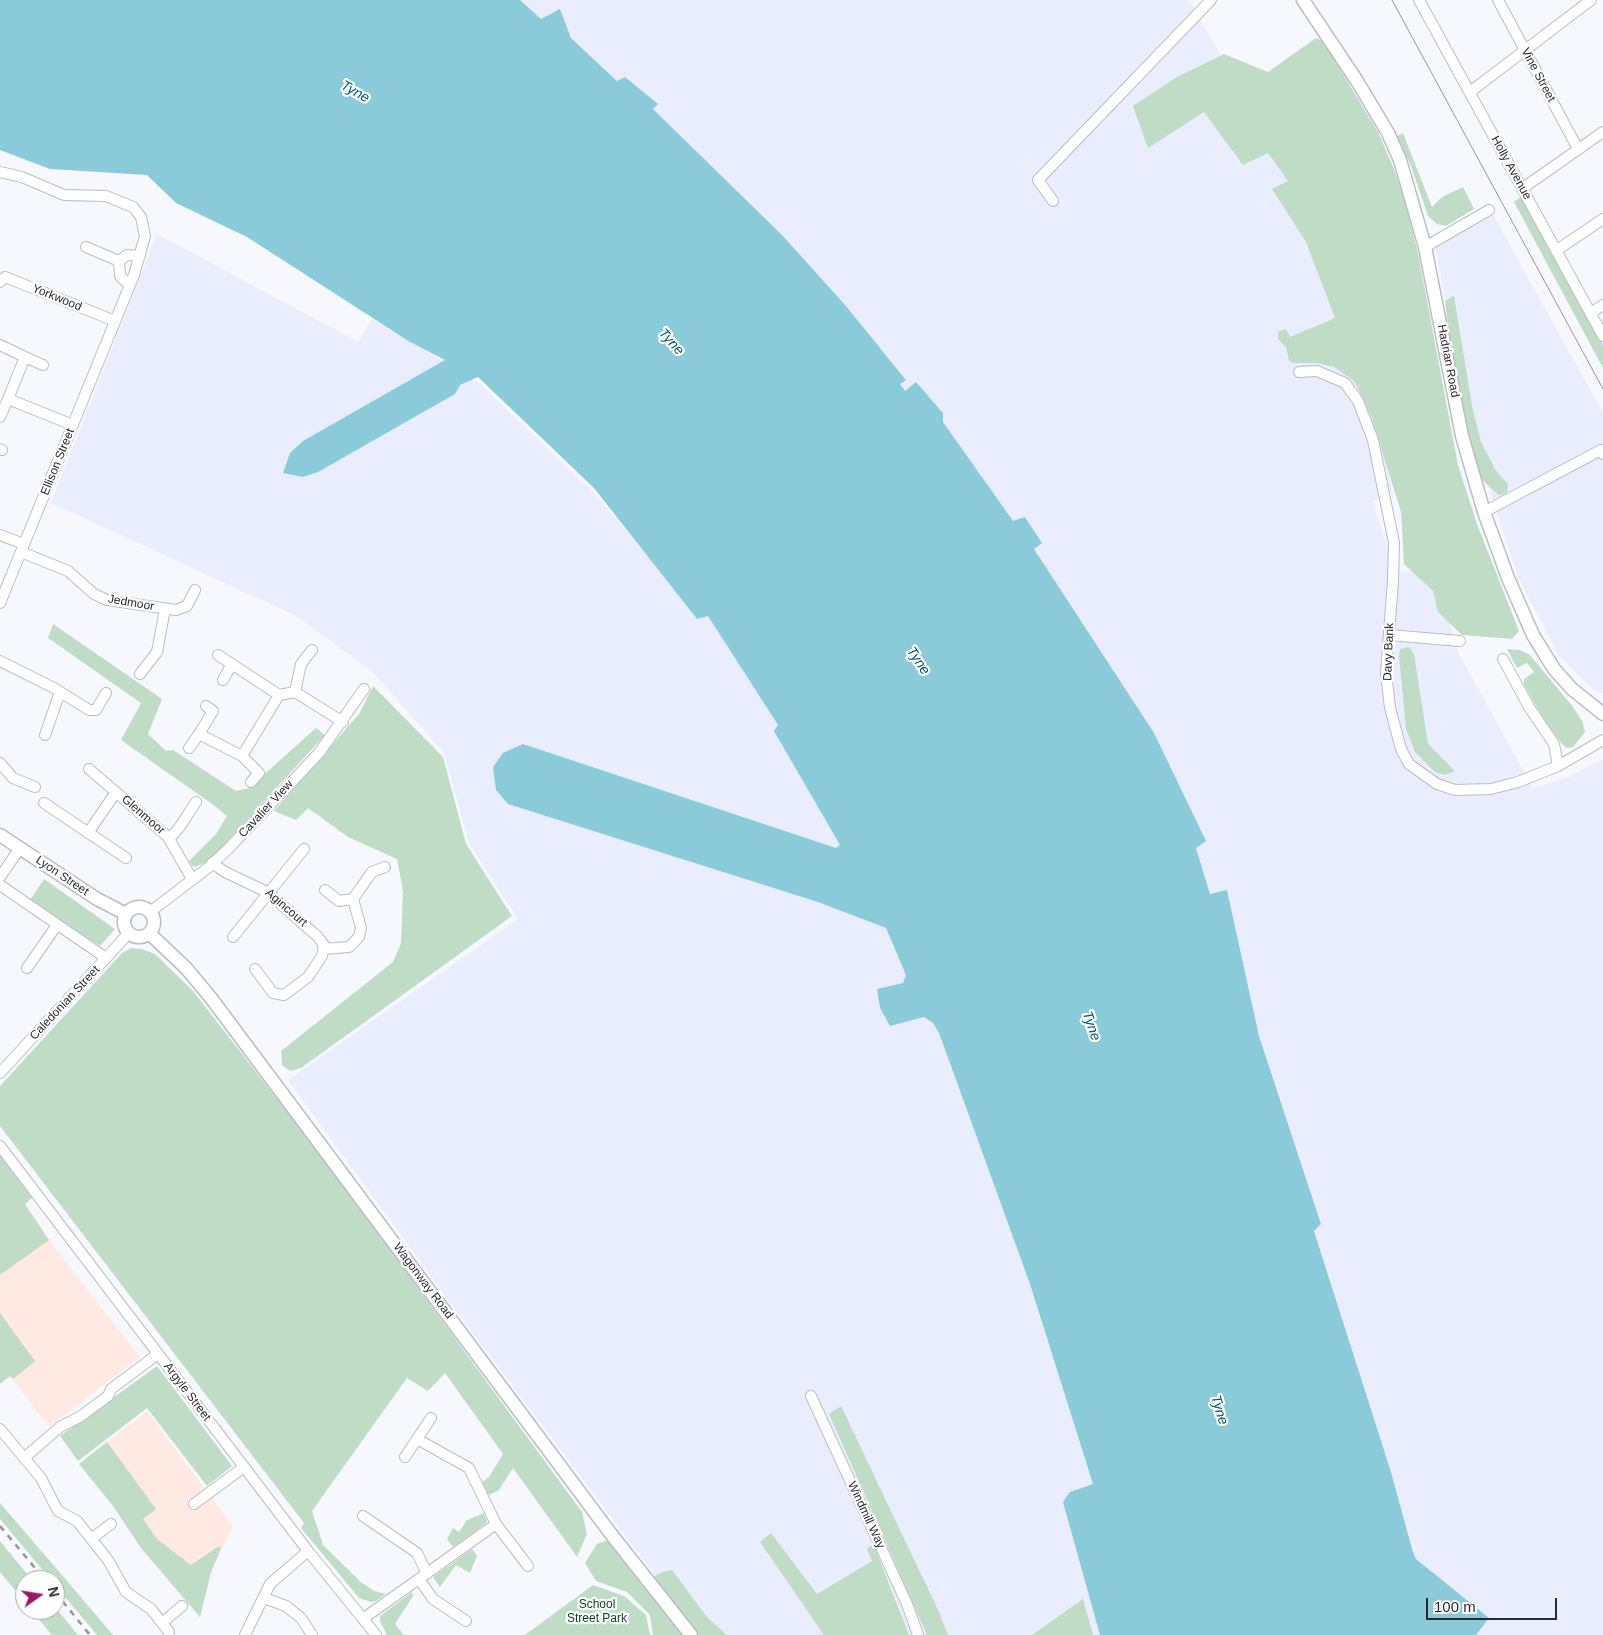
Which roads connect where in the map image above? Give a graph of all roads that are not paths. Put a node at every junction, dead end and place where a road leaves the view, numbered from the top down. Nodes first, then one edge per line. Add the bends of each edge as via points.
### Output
1 (1211, 0) edge
2 (1303, 0) edge
3 (1419, 0) edge
4 (1498, 0) edge
5 (1571, 0) edge
6 (1591, 0) edge
7 (1576, 10) junction
8 (1525, 50) junction
9 (1470, 92) junction
10 (1603, 132) edge
11 (1578, 149) junction
12 (0, 172) edge
13 (1523, 188) junction
14 (1053, 202) dead end
15 (1489, 210) dead end
16 (1603, 219) edge
17 (86, 247) dead end
18 (1425, 247) junction
19 (1556, 250) junction
20 (140, 256) junction
21 (119, 261) junction
22 (0, 282) edge
23 (129, 285) junction
24 (1603, 305) edge
25 (1591, 313) junction
26 (115, 321) junction
27 (1603, 336) edge
28 (0, 345) edge
29 (25, 357) junction
30 (43, 364) dead end
31 (1298, 372) dead end
32 (8, 400) junction
33 (0, 417) edge
34 (72, 425) junction
35 (1603, 454) edge
36 (1484, 512) junction
37 (0, 535) edge
38 (22, 548) junction
39 (196, 590) dead end
40 (0, 603) edge
41 (165, 609) junction
42 (1389, 635) junction
43 (1460, 641) dead end
44 (312, 650) dead end
45 (218, 655) dead end
46 (1503, 659) dead end
47 (0, 661) edge
48 (232, 664) junction
49 (1523, 672) dead end
50 (140, 674) dead end
51 (1513, 677) junction
52 (223, 680) dead end
53 (364, 689) dead end
54 (60, 692) junction
55 (295, 692) junction
56 (106, 693) dead end
57 (279, 695) junction
58 (206, 706) dead end
59 (1603, 714) edge
60 (342, 722) junction
61 (199, 734) junction
62 (45, 735) dead end
63 (1603, 740) edge
64 (189, 748) dead end
65 (242, 756) junction
66 (0, 763) edge
67 (1558, 766) junction
68 (89, 769) dead end
69 (252, 782) dead end
70 (35, 788) dead end
71 (116, 792) junction
72 (196, 802) dead end
73 (44, 803) dead end
74 (88, 832) junction
75 (0, 835) edge
76 (169, 839) junction
77 (20, 848) junction
78 (304, 849) dead end
79 (126, 858) dead end
80 (212, 863) junction
81 (385, 868) dead end
82 (0, 877) edge
83 (192, 879) junction
84 (0, 885) edge
85 (325, 890) dead end
86 (268, 892) junction
87 (353, 899) junction
88 (150, 912) junction
89 (126, 914) junction
90 (57, 925) junction
91 (129, 933) junction
92 (149, 933) junction
93 (234, 937) dead end
94 (324, 949) junction
95 (106, 958) junction
96 (27, 968) dead end
97 (255, 969) dead end
98 (0, 1073) edge
99 (0, 1146) edge
100 (158, 1354) junction
101 (811, 1396) dead end
102 (430, 1418) dead end
103 (0, 1429) edge
104 (417, 1439) junction
105 (406, 1457) dead end
106 (24, 1458) junction
107 (244, 1467) junction
108 (194, 1504) dead end
109 (363, 1516) dead end
110 (111, 1524) dead end
111 (496, 1524) junction
112 (91, 1539) junction
113 (308, 1551) junction
114 (528, 1566) dead end
115 (423, 1576) junction
116 (264, 1598) junction
117 (182, 1606) dead end
118 (364, 1618) junction
119 (466, 1621) dead end
120 (162, 1623) junction
121 (168, 1632) dead end
122 (245, 1635) edge
123 (312, 1635) edge
124 (376, 1635) edge
125 (691, 1635) edge
126 (918, 1635) edge

1 - 14 street via 1038,180
2 - 18 main road, Hadrian Road via 1336,46 1388,133 1409,186
3 - 9 street, Holly Avenue
4 - 8 street, Vine Street
5 - 7 street
6 - 7 street
7 - 8 street
8 - 9 street
8 - 11 street, Vine Street
9 - 13 street, Holly Avenue
10 - 11 street
11 - 13 street
12 - 20 street, Ellison Street via 22,177 64,195 106,196 133,207 144,228
13 - 19 street, Holly Avenue
15 - 18 street
16 - 19 street
17 - 21 street
18 - 36 main road, Hadrian Road via 1462,436
19 - 25 street, Holly Avenue
20 - 21 street via 127,255
20 - 23 street, Ellison Street
21 - 23 street via 120,276
22 - 26 street, Yorkwood via 5,277
23 - 26 street, Ellison Street
24 - 25 street
25 - 27 street, Holly Avenue
26 - 34 street, Ellison Street
28 - 29 street
29 - 30 street
29 - 32 street
31 - 42 street, Davy Bank via 1317,372 1345,383 1358,401 1372,440 1394,543
32 - 33 street
32 - 34 street
34 - 38 street, Ellison Street
35 - 36 street via 1601,450
36 - 59 main road, Hadrian Road via 1533,635 1560,676
37 - 38 street, Jedmoor
38 - 40 street, Ellison Street
38 - 41 street, Jedmoor via 68,571 94,594 107,600
39 - 41 street, Jedmoor via 187,606
41 - 50 street, Jedmoor via 157,652
42 - 43 street
42 - 67 street, Davy Bank via 1386,672 1390,708 1401,749 1409,764 1437,784 1455,790 1491,789
44 - 55 street via 301,664
45 - 48 street
46 - 51 street
47 - 54 street
48 - 52 street
48 - 57 street
49 - 51 street
51 - 67 street via 1554,744
53 - 60 street, Cavalier View
54 - 56 street via 92,711 99,707
54 - 62 street
55 - 57 street
55 - 60 street
57 - 65 street
58 - 61 street via 213,711
60 - 80 street, Cavalier View via 319,753
61 - 64 street
61 - 65 street
63 - 67 street, Davy Bank
65 - 69 street via 259,773
66 - 70 street via 13,778
68 - 71 street, Glenmoor
71 - 74 street, Glenmoor
71 - 76 street, Glenmoor
72 - 76 street, Glenmoor
73 - 74 street
74 - 79 street
75 - 77 main road, Lyon Street
76 - 83 street, Glenmoor
77 - 82 street
77 - 89 main road, Lyon Street via 97,899
78 - 86 street
80 - 83 street, Cavalier View
80 - 86 street, Agincourt
81 - 87 street via 372,872
83 - 88 street, Cavalier View
84 - 90 street
85 - 87 street via 339,900
86 - 93 street
86 - 94 street, Agincourt via 317,936
87 - 94 street via 361,928 359,936 349,947
88 - 89 main road via 138,907
88 - 92 main road via 154,922
89 - 91 main road via 124,925
90 - 95 street
90 - 96 street
91 - 92 main road via 138,937
91 - 95 street, Caledonian Street
92 - 125 main road, Wagonway Road via 186,968 211,998 616,1541
94 - 97 street via 308,976 284,995 273,993
95 - 98 street, Caledonian Street
99 - 100 street, Argyle Street
100 - 106 street via 112,1388 108,1396 60,1427
100 - 107 street, Argyle Street
101 - 126 street, Windmill Way via 907,1604
102 - 104 street
103 - 106 street
104 - 105 street
104 - 111 street via 469,1468
106 - 112 street via 41,1478 58,1511 77,1521
107 - 108 street
107 - 113 street, Argyle Street
109 - 115 street via 417,1553
110 - 112 street
111 - 114 street
111 - 115 street
112 - 120 street via 108,1560 126,1592 151,1610
113 - 116 street via 270,1584
113 - 118 street, Argyle Street
115 - 118 street
115 - 119 street via 433,1599
116 - 122 street
116 - 123 street via 286,1606
117 - 120 street
118 - 124 street, Argyle Street
120 - 121 street

